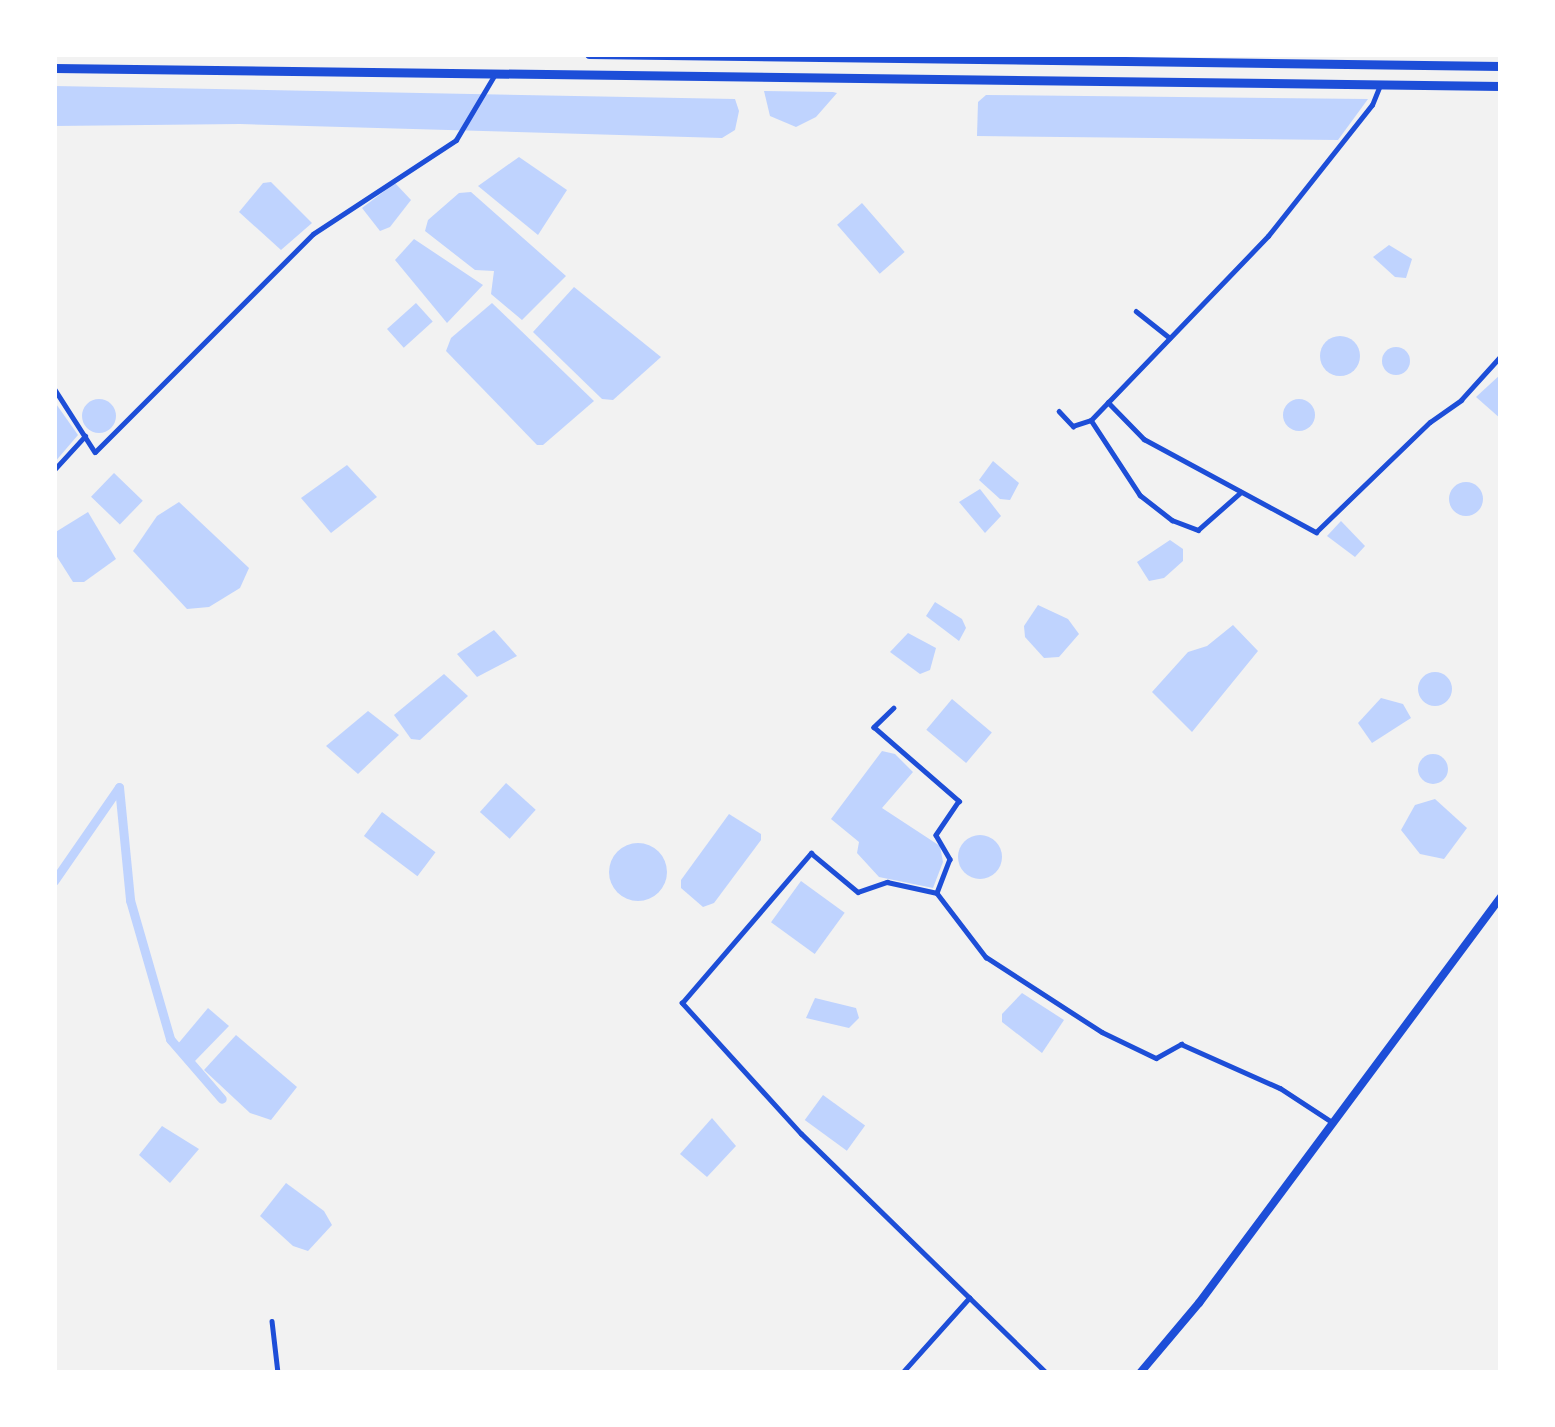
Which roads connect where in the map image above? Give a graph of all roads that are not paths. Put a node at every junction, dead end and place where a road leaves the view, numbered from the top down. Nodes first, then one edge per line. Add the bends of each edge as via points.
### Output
1 (589, 54) edge
2 (1501, 66) edge
3 (54, 68) edge
4 (495, 74) junction
5 (1380, 85) junction
6 (1501, 86) edge
7 (1136, 311) dead end
8 (1170, 338) junction
9 (1500, 357) edge
10 (54, 388) edge
11 (1108, 402) junction
12 (1059, 411) dead end
13 (1090, 420) junction
14 (85, 436) junction
15 (54, 470) edge
16 (1241, 492) junction
17 (894, 708) dead end
18 (937, 893) junction
19 (1501, 897) edge
20 (1332, 1122) junction
21 (969, 1298) junction
22 (272, 1321) dead end
23 (278, 1373) edge
24 (902, 1373) edge
25 (1046, 1373) edge
26 (1139, 1373) edge

1 - 2 highway
3 - 4 highway
4 - 5 highway
4 - 14 street via 456,140 313,234 95,452
5 - 6 highway
5 - 8 street via 1372,106 1268,236
7 - 8 street
8 - 11 street
9 - 16 street via 1316,532
10 - 14 street
11 - 13 street
11 - 16 street via 1144,439
12 - 13 street via 1073,427
13 - 16 street via 1139,494 1172,520 1198,530
14 - 15 street
17 - 18 street via 874,727 959,801 936,835 950,859
18 - 20 street via 986,957 1102,1032 1156,1058 1181,1044 1280,1088
18 - 21 street via 887,882 858,892 811,853 682,1003 801,1134
19 - 20 main road
20 - 26 main road
21 - 24 street
21 - 25 street
22 - 23 street

